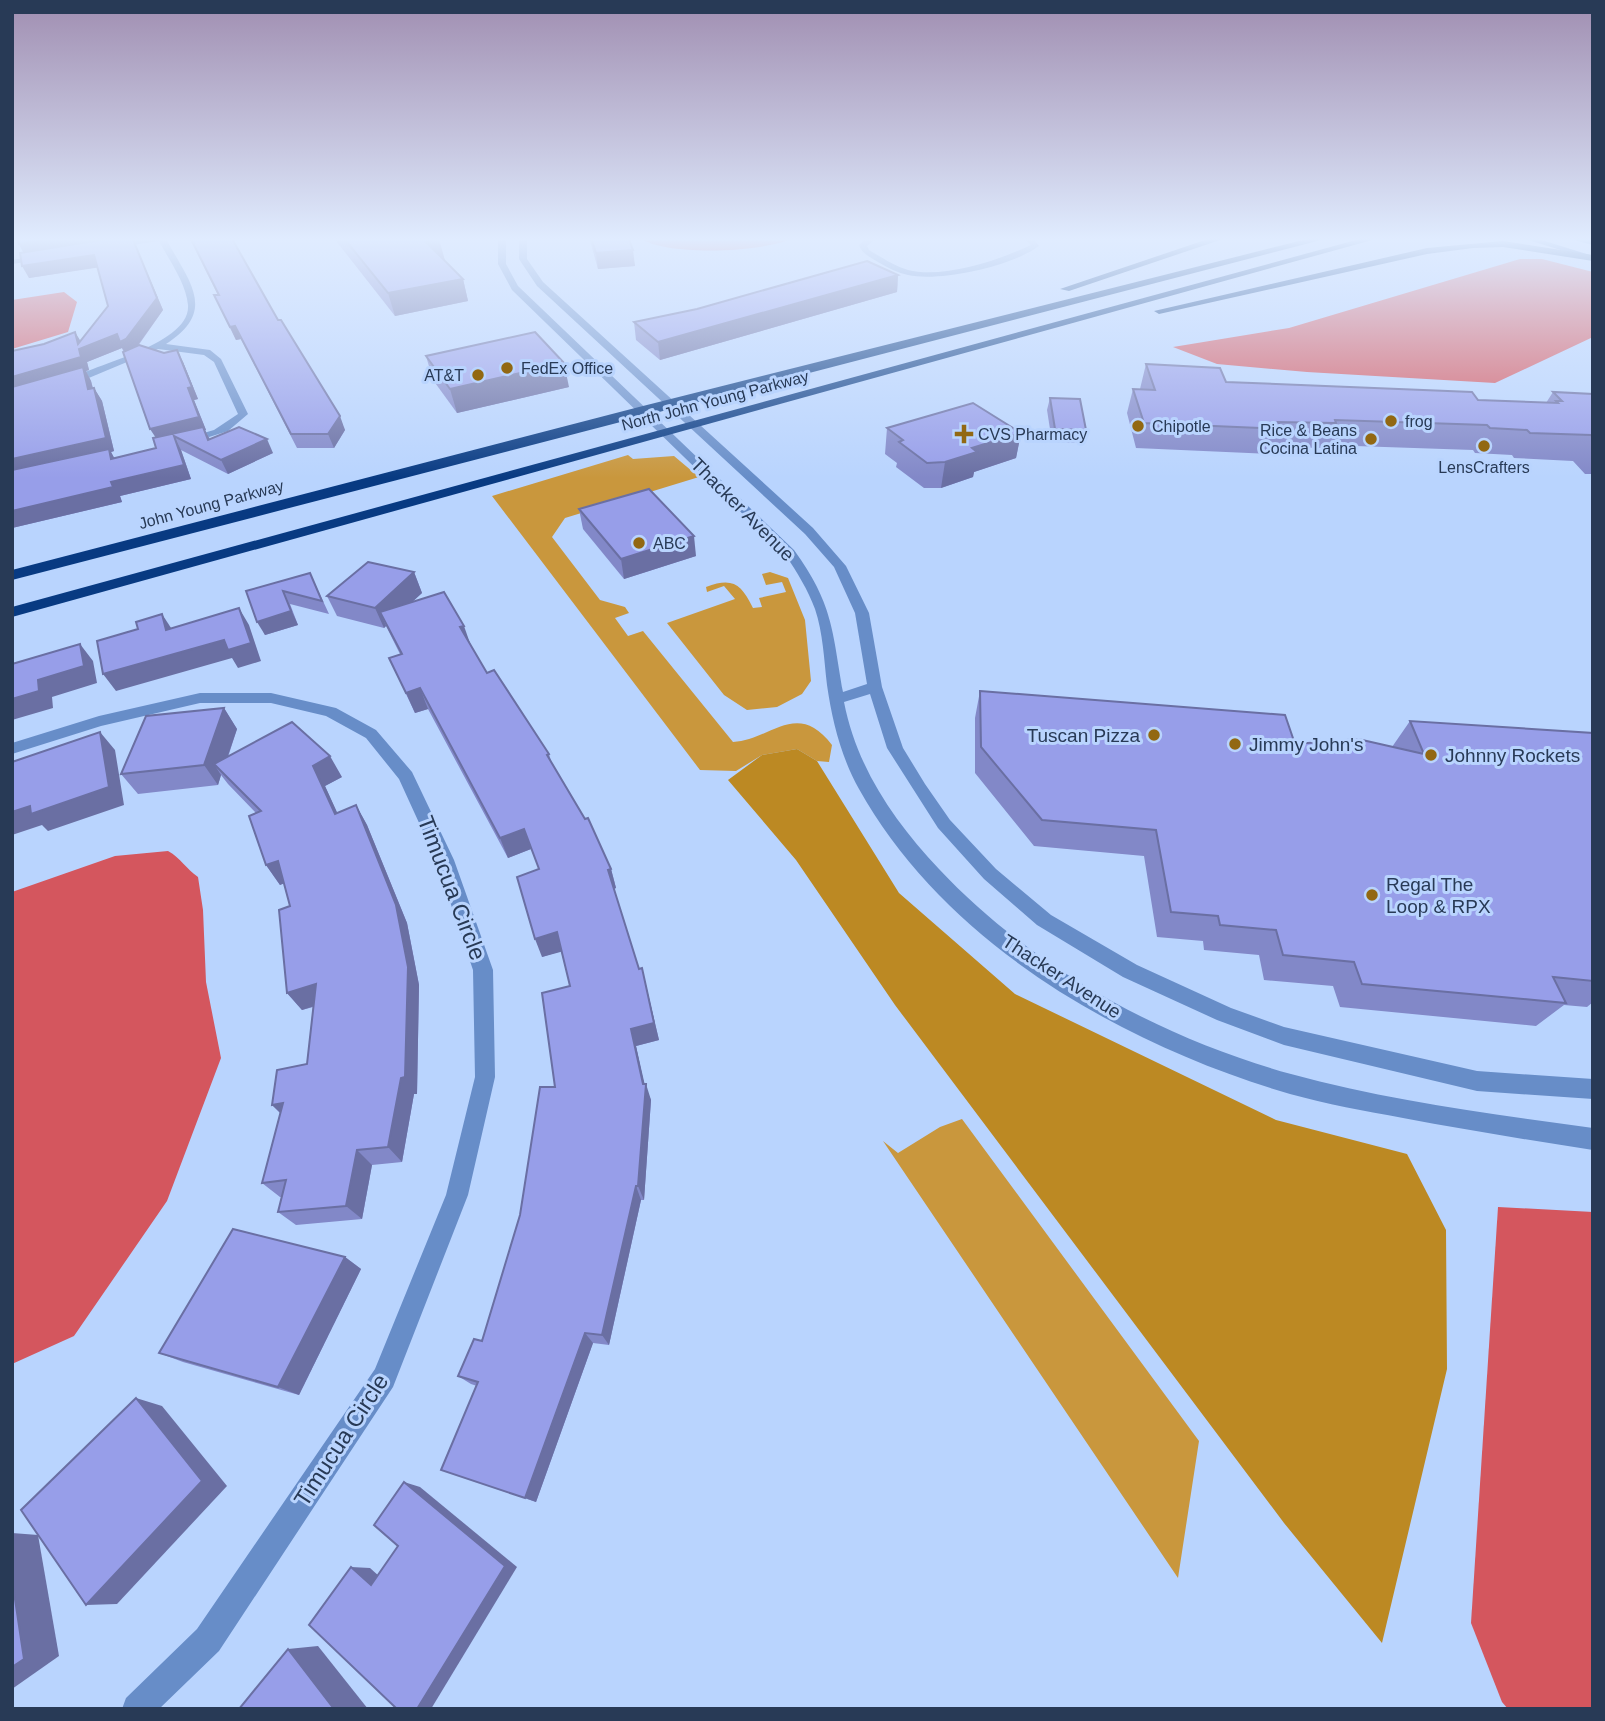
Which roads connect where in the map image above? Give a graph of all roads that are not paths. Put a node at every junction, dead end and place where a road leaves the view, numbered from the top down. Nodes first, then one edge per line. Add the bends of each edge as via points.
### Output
1 (188, 317) edge
2 (545, 317) edge
3 (576, 317) edge
4 (1004, 317) edge
5 (1085, 317) edge
6 (1130, 317) edge
7 (889, 334) dead end
8 (876, 338) dead end
9 (863, 341) dead end
10 (159, 346) junction
11 (848, 382) junction
12 (56, 387) edge
13 (668, 401) junction
14 (643, 410) junction
15 (692, 424) junction
16 (664, 431) junction
17 (172, 444) edge
18 (419, 469) joint
19 (774, 536) junction
20 (823, 545) junction
21 (12, 575) edge
22 (12, 612) edge
23 (875, 687) junction
24 (836, 699) junction
25 (12, 749) edge
26 (1593, 1089) edge
27 (1593, 1139) edge
28 (137, 1709) edge

1 - 10 street
2 - 14 street, Thacker Avenue
3 - 13 street, Thacker Avenue
4 - 13 highway, North John Young Parkway
5 - 11 highway, North John Young Parkway
6 - 11 highway
7 - 8 highway
9 - 13 highway via 757,368
10 - 12 street
10 - 17 street via 207,352 218,361 243,414 235,424 209,435
11 - 15 highway, North John Young Parkway
13 - 14 highway, North John Young Parkway
13 - 15 street, Thacker Avenue
14 - 16 street, Thacker Avenue
14 - 18 highway, North John Young Parkway
15 - 16 highway, North John Young Parkway
15 - 20 street, Thacker Avenue
16 - 19 street, Thacker Avenue
16 - 22 highway, North John Young Parkway
18 - 21 highway, John Young Parkway
19 - 20 street via 800,546
19 - 24 street, Thacker Avenue via 805,574 823,614
20 - 23 street, Thacker Avenue via 840,566 862,613
23 - 24 street
23 - 26 street, Thacker Avenue via 895,748 944,824 990,874 1044,920 1130,971 1284,1036 1476,1081
24 - 27 street, Thacker Avenue via 849,746 871,796 911,852 966,908 1021,954 1120,1016 1288,1083 1473,1122
25 - 28 street, Timucua Circle via 200,698 271,698 331,712 371,734 406,776 445,860 483,970 485,1077 457,1195 383,1378 208,1640

